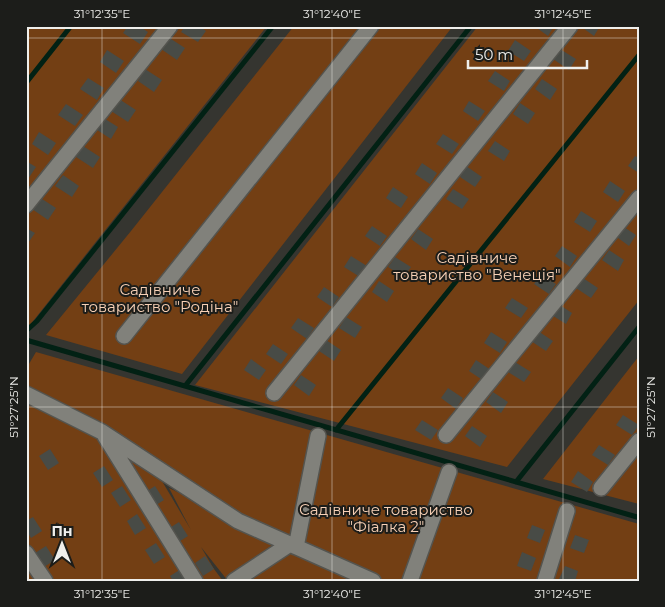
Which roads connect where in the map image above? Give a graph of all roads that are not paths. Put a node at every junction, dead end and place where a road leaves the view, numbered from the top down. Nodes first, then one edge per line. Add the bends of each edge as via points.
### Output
1 (170, 26) edge
2 (371, 26) edge
3 (570, 26) edge
4 (639, 198) edge
5 (26, 204) edge
6 (124, 336) dead end
7 (274, 393) dead end
8 (26, 394) edge
9 (102, 432) junction
10 (446, 435) dead end
11 (318, 436) dead end
12 (639, 441) edge
13 (449, 472) dead end
14 (601, 488) dead end
15 (567, 511) dead end
16 (293, 545) junction
17 (26, 553) edge
18 (44, 581) edge
19 (195, 581) edge
20 (234, 581) edge
21 (373, 581) edge
22 (410, 581) edge
23 (545, 581) edge

1 - 5 street
2 - 6 street
3 - 7 street
4 - 10 street
8 - 9 street
9 - 16 street via 238,521
9 - 19 street
11 - 16 street
12 - 14 street
13 - 22 street
15 - 23 street
16 - 20 street
16 - 21 street
17 - 18 street

